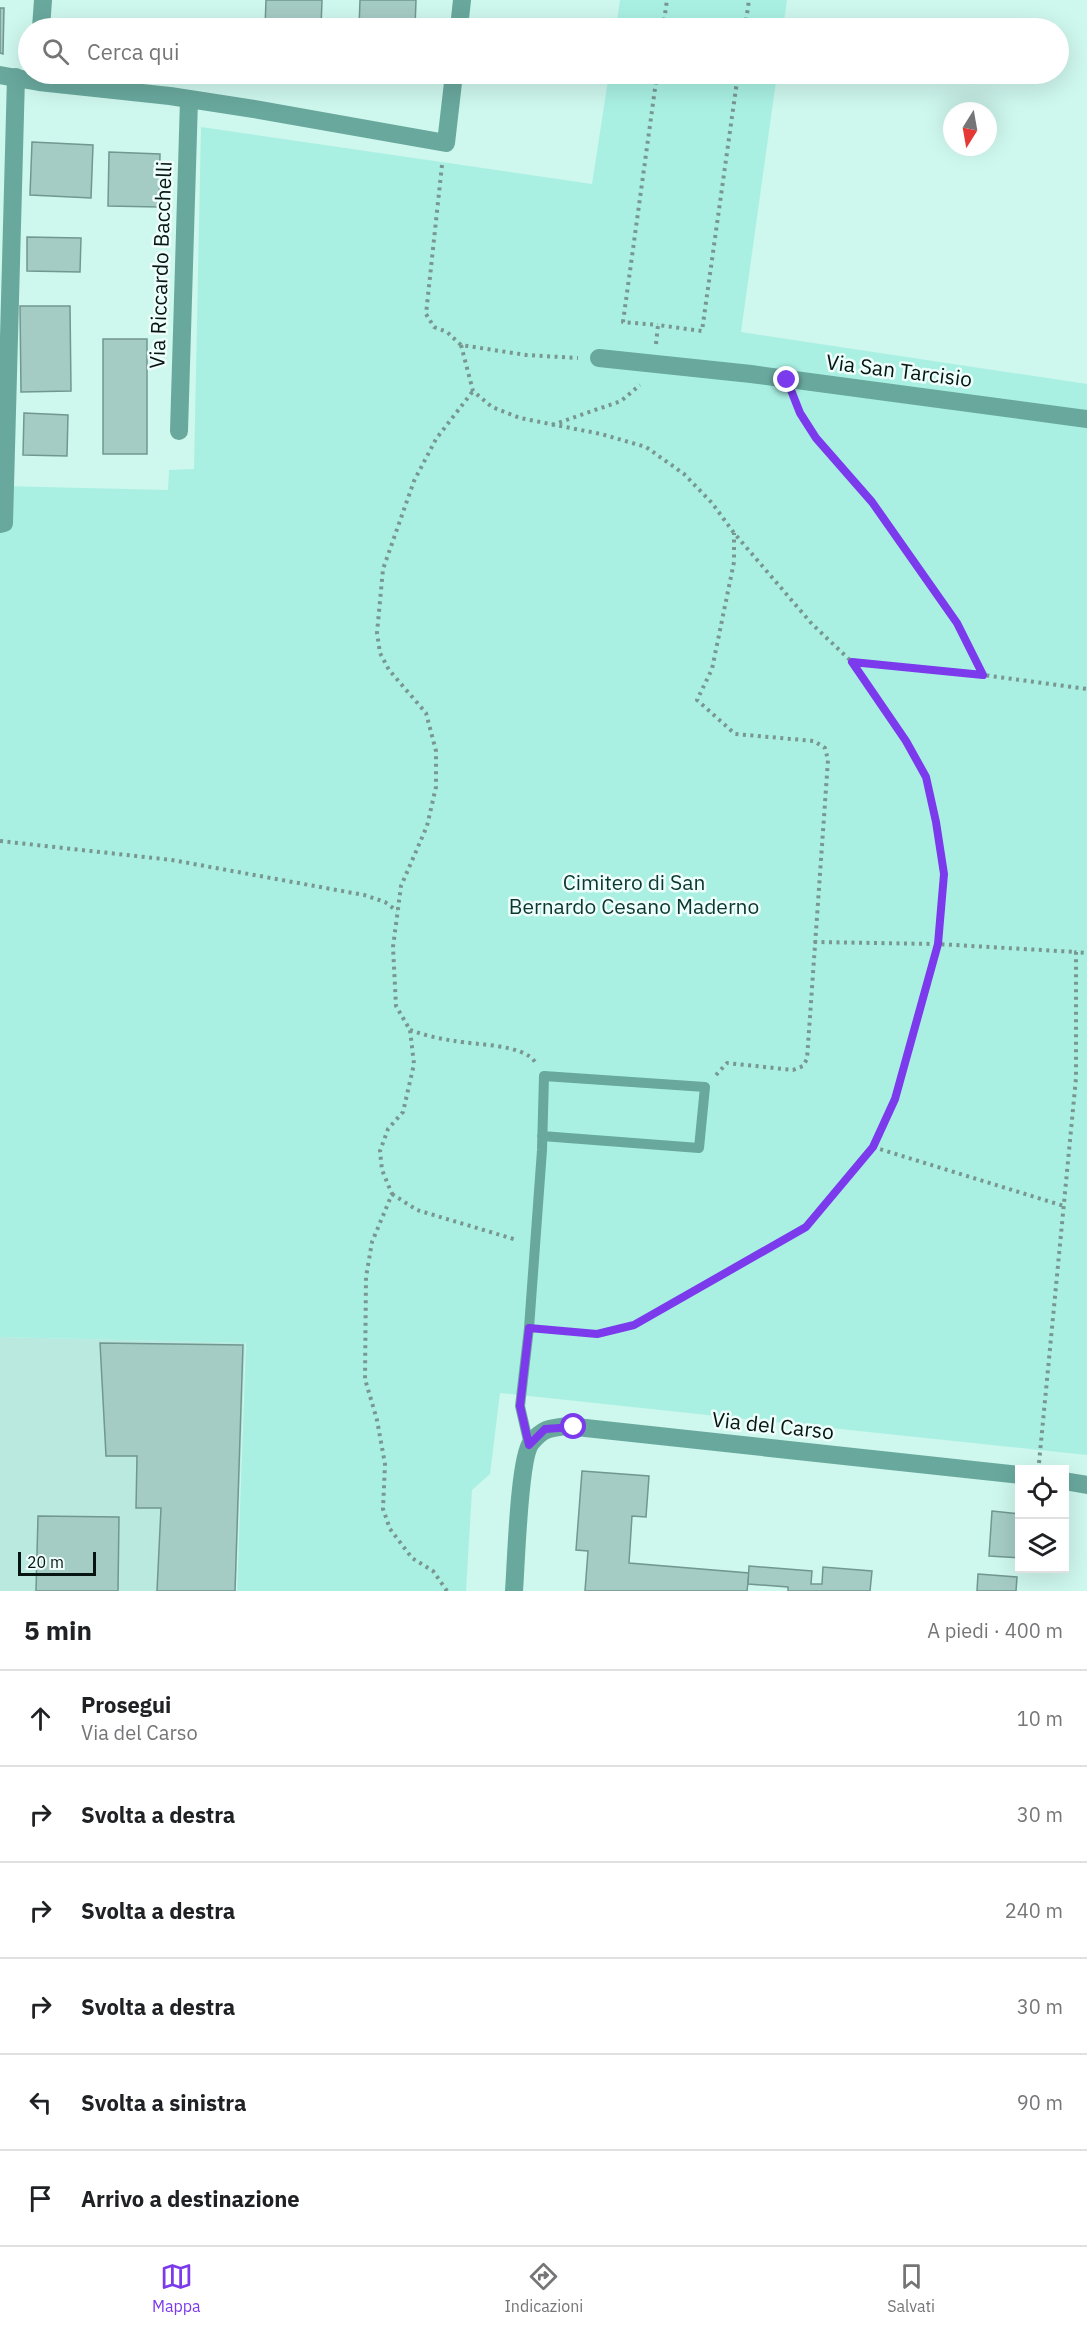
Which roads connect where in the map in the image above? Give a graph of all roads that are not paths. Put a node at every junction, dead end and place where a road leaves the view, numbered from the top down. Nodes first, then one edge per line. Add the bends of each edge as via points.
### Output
1 (43, 0) edge
2 (462, 0) edge
3 (42, 18) edge
4 (460, 18) edge
5 (8, 76) edge
6 (82, 84) edge
7 (453, 84) edge
8 (189, 99) junction
9 (599, 358) road end
10 (1087, 419) edge
11 (179, 431) dead end
12 (0, 524) edge
13 (542, 1136) junction
14 (529, 1445) junction
15 (1015, 1474) edge
16 (1069, 1482) edge
17 (1087, 1485) edge
18 (514, 1591) edge

1 - 3 street
2 - 4 street
5 - 12 street via 4,523
6 - 8 street
7 - 8 street via 446,143
8 - 11 street, Via Riccardo Bacchelli
9 - 10 street, Via San Tarcisio
13 - 13 lane via 544,1076 705,1087 699,1148
13 - 14 lane via 520,1406
14 - 15 street, Via del Carso via 545,1429 567,1426
14 - 18 street via 523,1473
16 - 17 street

